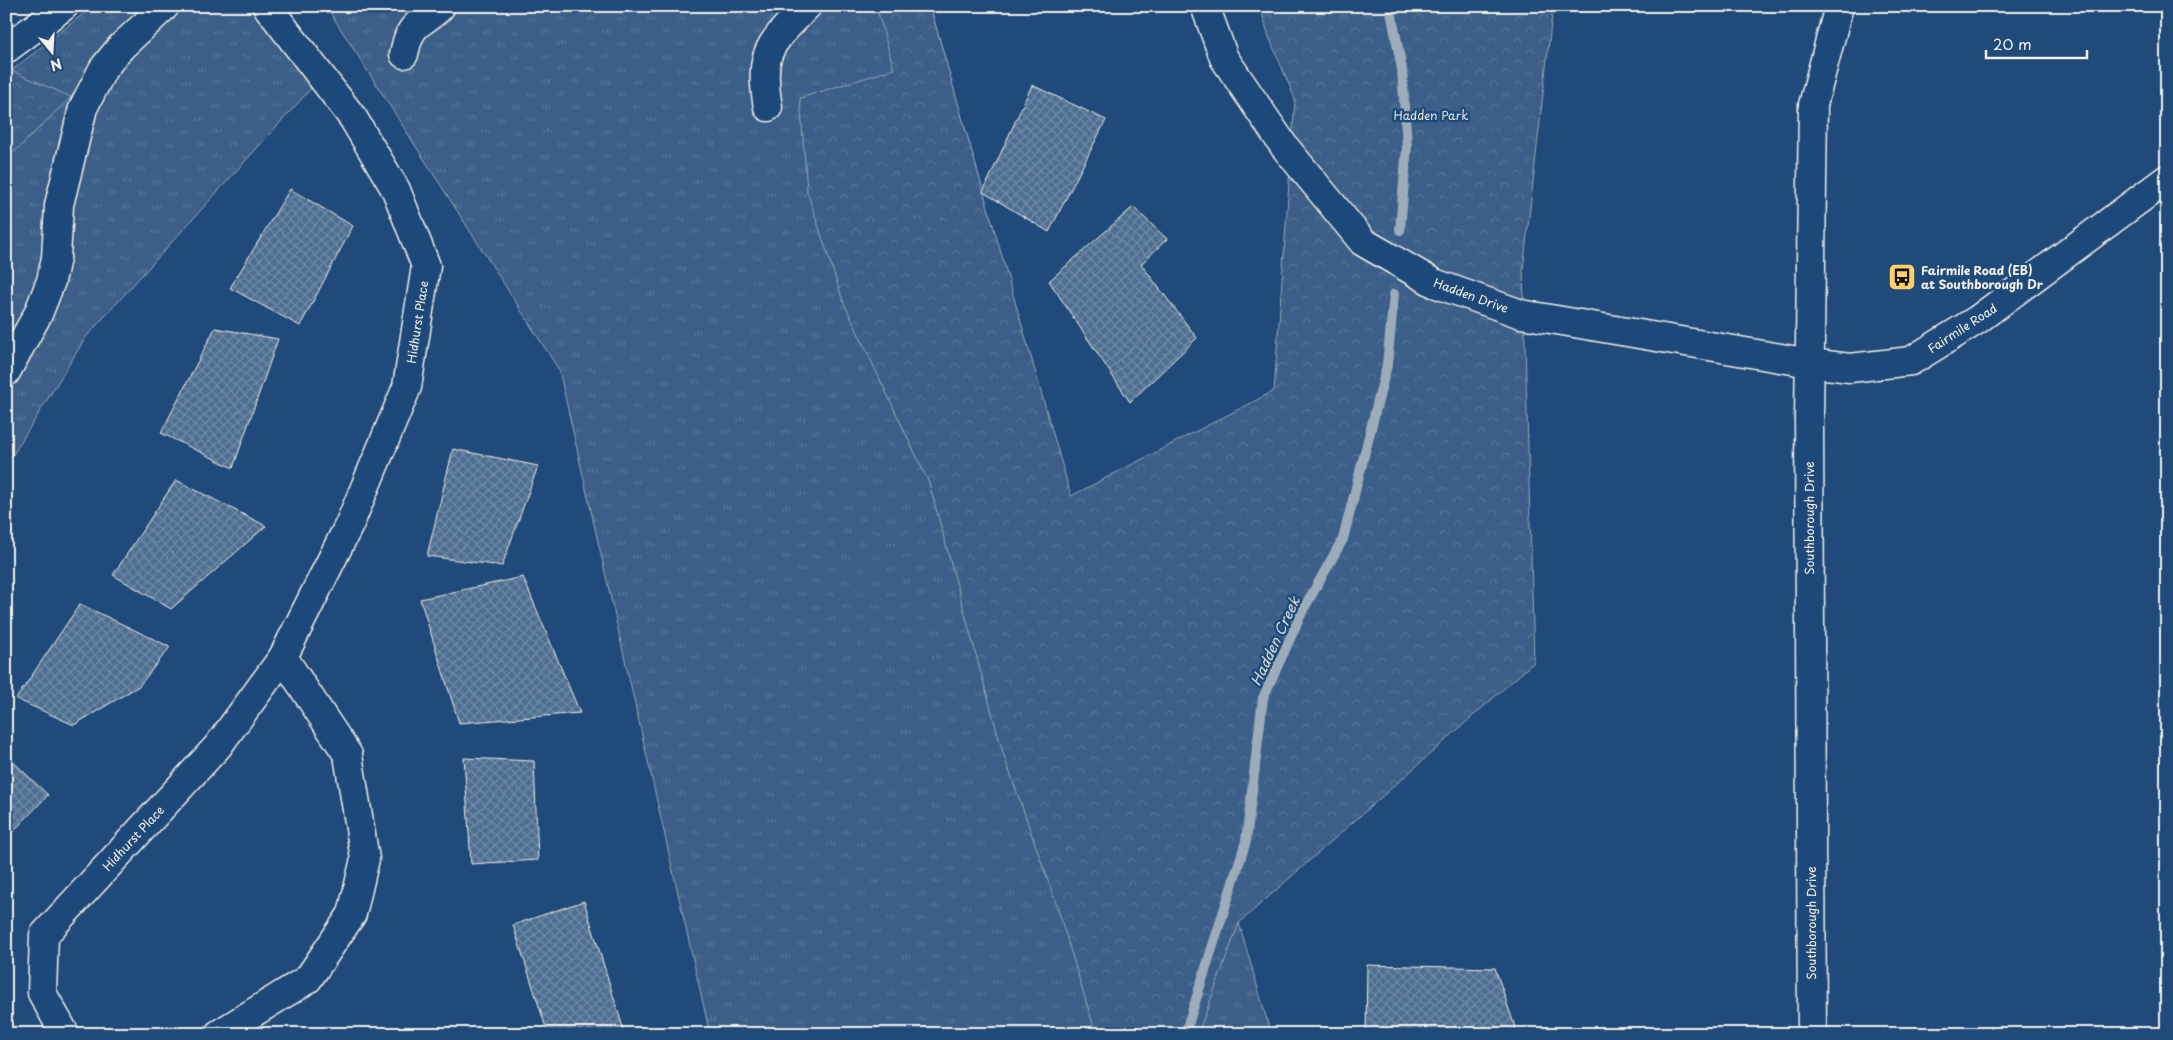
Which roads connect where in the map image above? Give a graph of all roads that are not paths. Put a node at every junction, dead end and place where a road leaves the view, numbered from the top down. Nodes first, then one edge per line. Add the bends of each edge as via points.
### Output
1 (64, 6) edge
2 (165, 6) edge
3 (267, 6) edge
4 (441, 6) edge
5 (806, 6) edge
6 (1205, 6) edge
7 (1839, 6) edge
8 (6, 49) edge
9 (404, 54) dead end
10 (768, 106) dead end
11 (2167, 179) edge
12 (1810, 363) junction
13 (6, 372) edge
14 (284, 657) junction
15 (64, 1034) edge
16 (219, 1034) edge
17 (1812, 1034) edge

1 - 8 street
2 - 13 street via 111,59 83,108 59,205 56,258 51,281 38,314
3 - 14 street, Hidhurst Place via 353,118 396,190 426,266 407,386 350,523
4 - 9 street via 415,26
5 - 10 street via 769,47 763,80
6 - 12 street, Hadden Drive via 1224,58 1284,146 1363,242 1434,283 1521,314
7 - 12 street, Southborough Drive via 1813,105
11 - 12 street, Fairmile Road via 1977,320 1911,361 1850,368
12 - 17 street, Southborough Drive
14 - 15 street, Hidhurst Place via 218,746 44,935 42,993
14 - 16 street via 348,755 365,859 352,914 308,979

